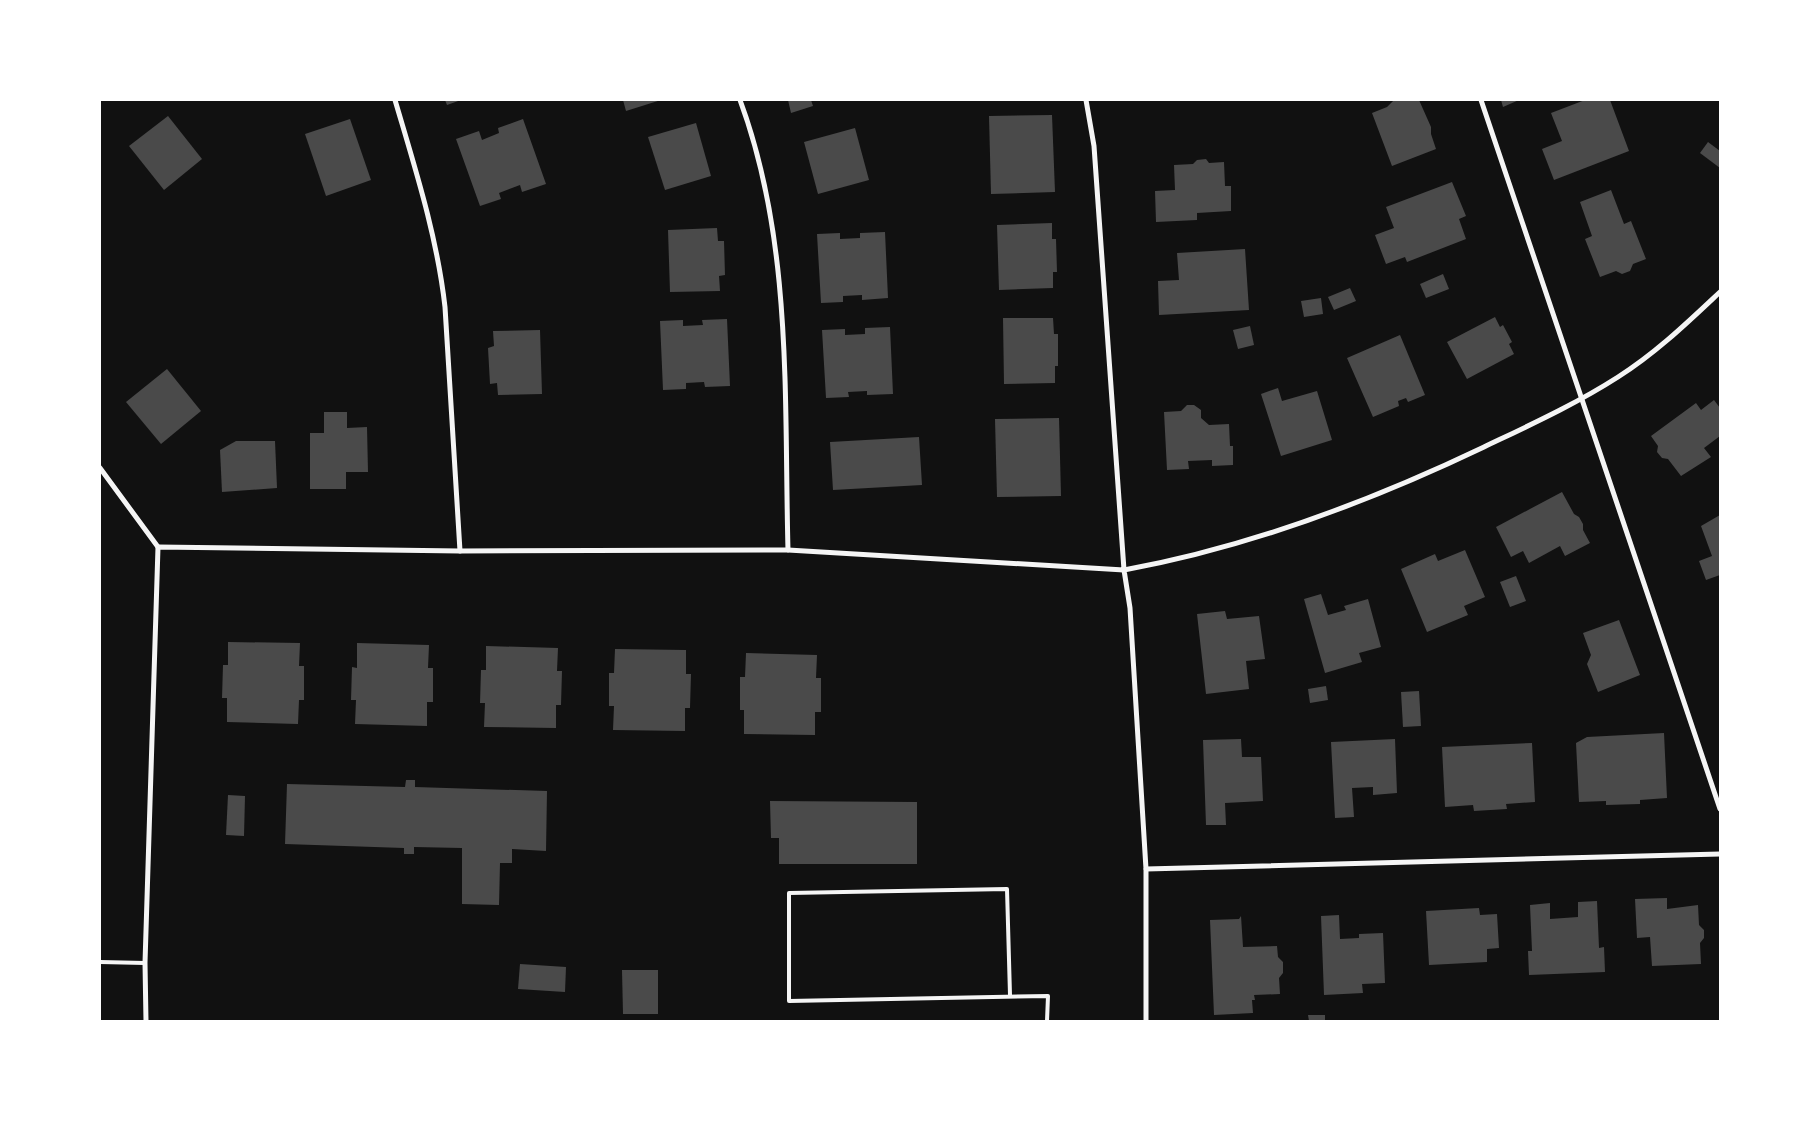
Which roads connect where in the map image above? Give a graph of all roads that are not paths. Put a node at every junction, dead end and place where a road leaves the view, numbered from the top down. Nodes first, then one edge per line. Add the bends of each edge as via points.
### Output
1 (395, 100) edge
2 (740, 100) edge
3 (1086, 100) edge
4 (1481, 100) edge
5 (1720, 292) edge
6 (1583, 398) junction
7 (100, 468) edge
8 (158, 546) junction
9 (788, 550) junction
10 (460, 551) junction
11 (1124, 570) junction
12 (1720, 808) edge
13 (1720, 854) edge
14 (1146, 869) junction
15 (100, 962) edge
16 (145, 963) junction
17 (1010, 995) junction
18 (146, 1021) edge
19 (1047, 1021) edge
20 (1146, 1021) edge

1 - 10 street via 440,268
2 - 9 street via 768,202 781,290
3 - 11 street via 1094,146
4 - 6 street
5 - 6 street via 1670,339
6 - 11 street via 1447,465 1310,521 1238,545
6 - 12 street
7 - 8 street
8 - 10 street
8 - 16 street
9 - 10 street
9 - 11 street
11 - 14 street via 1130,608
13 - 14 street
14 - 20 street
15 - 16 lane
16 - 18 street
17 - 17 lane via 788,1001 789,893 1007,889
17 - 19 lane via 1048,996

